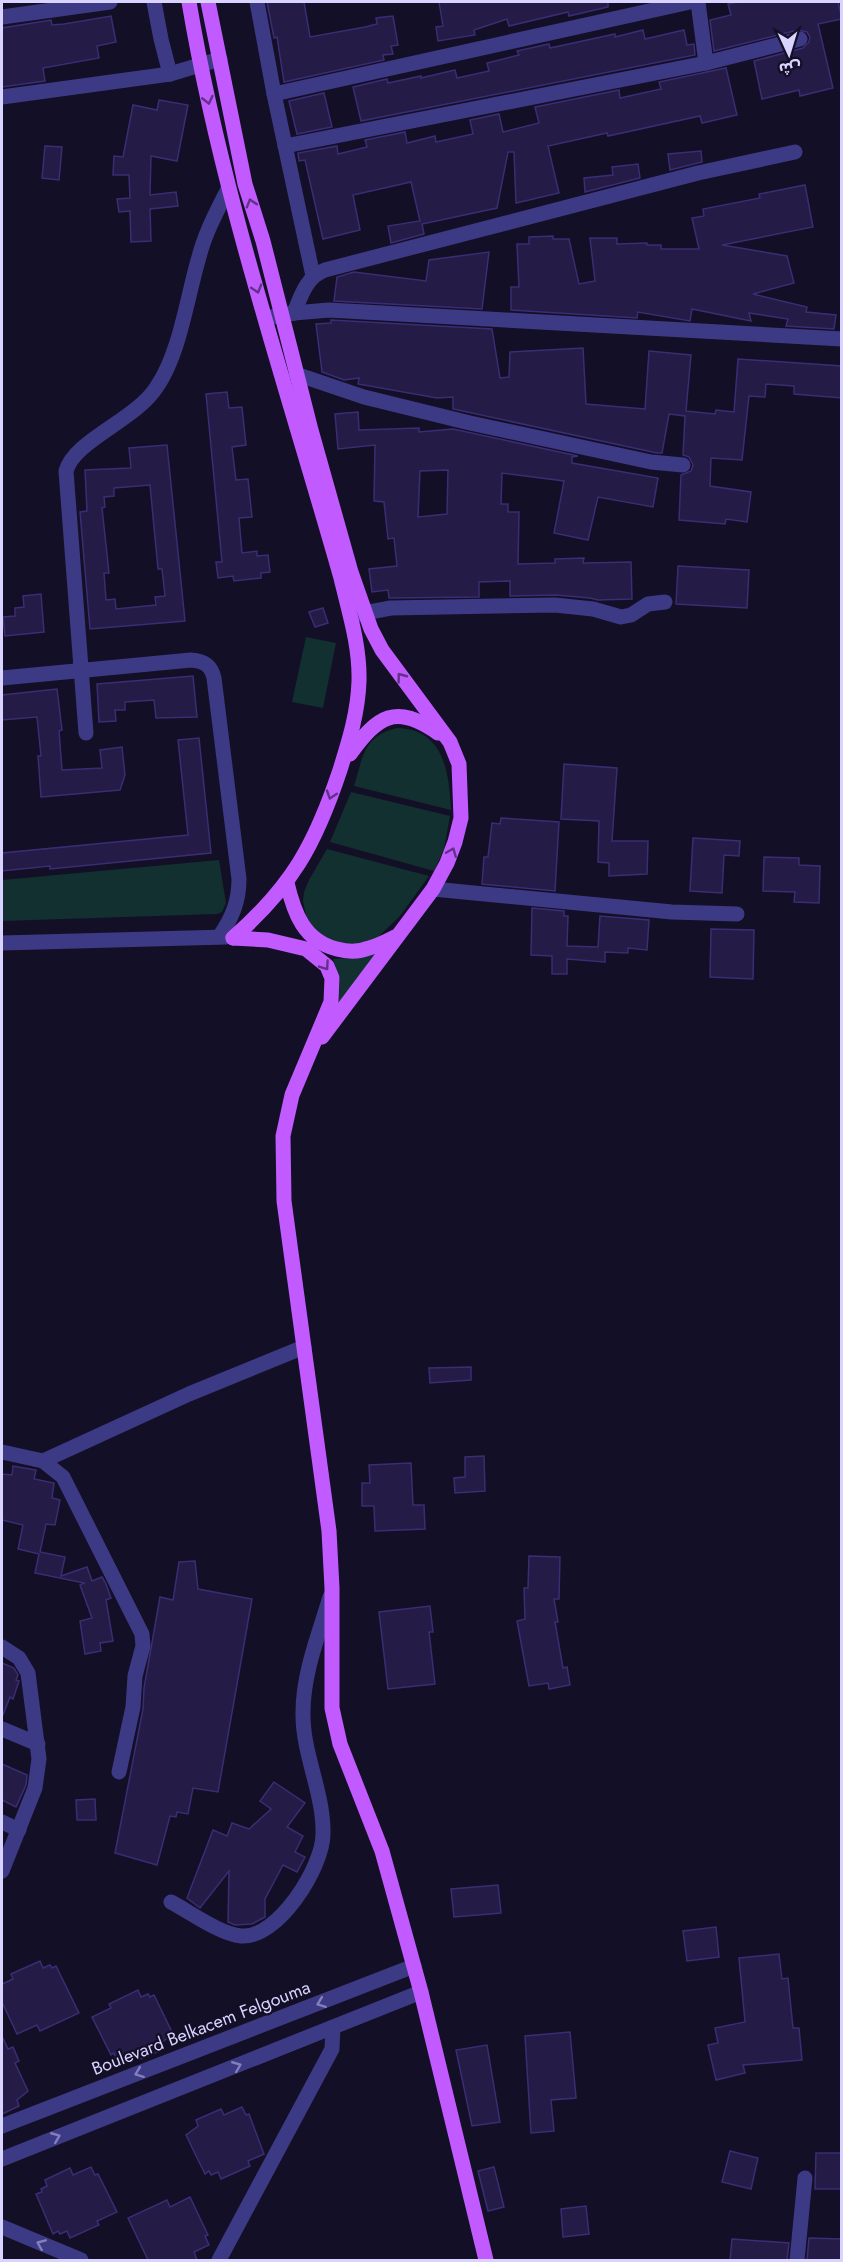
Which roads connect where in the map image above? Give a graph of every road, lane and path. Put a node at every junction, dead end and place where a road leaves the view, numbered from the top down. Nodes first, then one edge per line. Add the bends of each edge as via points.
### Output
1 (110, 2) edge
2 (154, 2) edge
3 (189, 2) edge
4 (208, 2) edge
5 (257, 2) edge
6 (690, 2) edge
7 (698, 2) edge
8 (2, 17) edge
9 (800, 39) dead end
10 (220, 58) junction
11 (706, 63) junction
12 (200, 65) junction
13 (170, 74) junction
14 (274, 94) junction
15 (2, 97) edge
16 (285, 146) junction
17 (795, 152) dead end
18 (228, 189) junction
19 (313, 276) junction
20 (280, 315) junction
21 (842, 339) edge
22 (296, 374) junction
23 (683, 465) dead end
24 (664, 602) dead end
25 (358, 614) junction
26 (82, 672) junction
27 (2, 678) edge
28 (86, 733) dead end
29 (450, 742) junction
30 (341, 767) junction
31 (287, 883) junction
32 (433, 889) junction
33 (737, 914) dead end
34 (397, 936) junction
35 (226, 937) junction
36 (2, 943) edge
37 (309, 943) junction
38 (308, 1057) junction
39 (304, 1347) junction
40 (2, 1452) edge
41 (43, 1461) junction
42 (332, 1588) junction
43 (2, 1647) edge
44 (2, 1729) edge
45 (38, 1744) junction
46 (118, 1772) dead end
47 (2, 1822) edge
48 (19, 1830) junction
49 (2, 1871) edge
50 (171, 1902) dead end
51 (414, 1966) junction
52 (353, 1990) junction
53 (421, 1992) junction
54 (363, 2016) junction
55 (333, 2027) junction
56 (2, 2126) edge
57 (2, 2159) edge
58 (805, 2178) dead end
59 (2, 2227) edge
60 (81, 2260) edge
61 (219, 2260) edge
62 (486, 2260) edge
63 (797, 2260) edge

1 - 8 street
2 - 13 street
3 - 12 main road
4 - 10 main road
5 - 14 street
6 - 14 street
7 - 11 street
9 - 11 street
10 - 12 street
20 -> 10 main road via 245,184
11 - 16 street
12 - 13 street
12 -> 18 main road
13 - 15 street
14 - 16 street
16 - 19 street
17 - 19 street via 698,173
18 -> 20 main road
18 - 26 street via 202,246 173,354 162,380 140,407 76,453 68,464 65,477
19 - 20 street
20 - 21 street via 329,310
20 - 22 main road
20 - 25 main road via 300,432
22 - 23 street via 364,397 470,423 651,462
22 - 25 main road via 351,572
24 - 25 street via 648,604 621,617 555,604 391,608
29 -> 25 main road
25 - 30 main road via 359,681 354,725
26 - 27 street
26 - 28 street
26 - 35 street via 191,660 200,661 213,671 239,879 237,902
29 - 30 main road via 421,722 392,717 366,732
32 -> 29 main road via 456,842 461,818 459,764
30 -> 31 main road via 327,810
31 - 35 main road via 262,910
31 - 37 main road
32 - 33 street via 672,912
32 - 34 main road
34 - 37 main road via 370,948 349,951
34 - 38 main road
35 - 36 street
35 - 37 main road
37 -> 38 main road via 327,966 333,991
38 - 39 main road via 292,1095 283,1136 284,1201
39 - 41 street
39 - 42 main road via 327,1509
40 - 41 street
41 - 46 street via 63,1477 142,1634 133,1707
42 - 50 street via 303,1699 304,1730 323,1833 313,1874 276,1922 254,1935 227,1933
42 - 51 main road via 335,1728 377,1836
43 - 45 street via 19,1658 28,1673
44 - 45 street
45 - 48 street via 35,1788
47 - 48 street
48 - 49 street
51 - 52 street, Boulevard Belkacem Felgouma
51 - 53 main road
52 - 54 street
52 -> 56 street, Boulevard Belkacem Felgouma
53 - 54 street
53 - 62 main road
54 - 55 street
57 -> 55 street
55 - 61 street via 332,2049
58 - 63 street
60 -> 59 street

